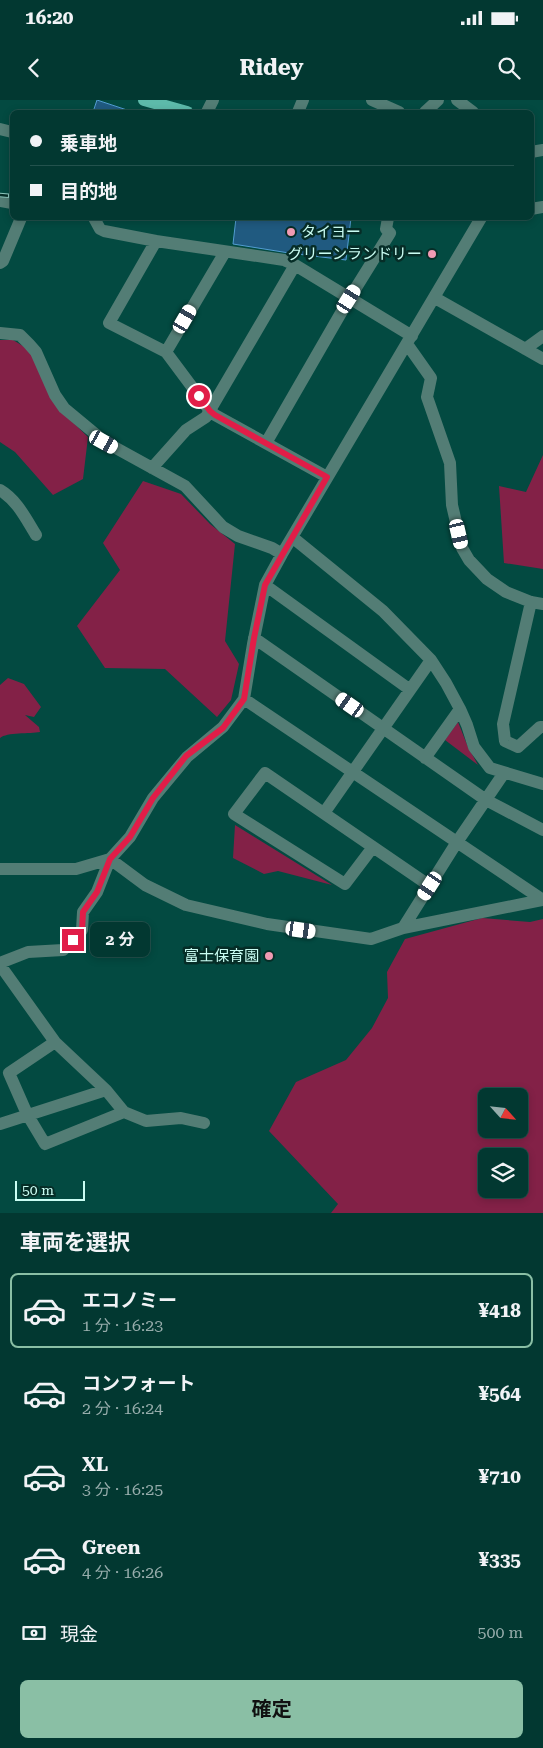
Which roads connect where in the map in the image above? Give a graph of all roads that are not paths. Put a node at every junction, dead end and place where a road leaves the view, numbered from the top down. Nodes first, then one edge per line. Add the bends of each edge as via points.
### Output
1 (144, 100) edge
2 (372, 100) edge
3 (438, 100) edge
4 (457, 100) edge
5 (164, 110) edge
6 (394, 110) edge
7 (427, 110) edge
8 (470, 110) edge
9 (20, 220) edge
10 (95, 220) edge
11 (388, 220) edge
12 (480, 220) edge
13 (156, 241) junction
14 (225, 252) junction
15 (0, 262) edge
16 (295, 265) junction
17 (435, 298) junction
18 (349, 299) junction
19 (0, 325) edge
20 (0, 333) edge
21 (20, 335) junction
22 (543, 336) edge
23 (409, 340) junction
24 (525, 349) junction
25 (166, 352) junction
26 (543, 359) edge
27 (210, 411) junction
28 (266, 443) junction
29 (152, 468) junction
30 (327, 477) junction
31 (0, 490) edge
32 (36, 535) dead end
33 (292, 537) junction
34 (282, 554) junction
35 (265, 585) junction
36 (537, 603) edge
37 (254, 638) junction
38 (430, 660) junction
39 (409, 689) junction
40 (244, 699) junction
41 (460, 709) junction
42 (543, 727) edge
43 (382, 728) junction
44 (425, 758) junction
45 (352, 773) junction
46 (504, 773) junction
47 (543, 784) edge
48 (486, 800) junction
49 (324, 813) junction
50 (543, 830) edge
51 (457, 842) junction
52 (373, 847) junction
53 (110, 859) junction
54 (0, 869) edge
55 (430, 886) junction
56 (543, 900) edge
57 (403, 928) junction
58 (0, 964) edge
59 (55, 1042) junction
60 (106, 1090) junction
61 (124, 1112) junction
62 (27, 1114) junction
63 (204, 1123) dead end
64 (0, 1124) edge

1 - 5 main road
2 - 6 street
3 - 7 street
4 - 8 street
9 - 15 street
10 - 13 street via 104,231
11 - 18 street via 386,229 390,233
12 - 17 street
13 - 14 street
13 - 25 street via 108,323
14 - 16 street via 284,260
14 - 25 street
16 - 18 street
16 - 27 street
17 - 23 street
17 - 24 street
18 - 23 street
18 - 28 street
19 - 21 street via 11,326
20 - 21 street
21 - 29 street via 36,352 64,408 104,442
22 - 24 street
23 - 30 street
23 - 36 street via 431,378 427,397 450,463 452,505 462,548 487,579 506,592
24 - 26 street
25 - 27 street
27 - 28 street
27 - 29 street via 186,430
28 - 30 street
29 - 34 street via 185,486 223,527
30 - 33 street
31 - 32 street via 19,507
33 - 34 street
33 - 38 street via 383,611
34 - 35 street
35 - 37 street
35 - 39 street
36 - 42 street via 503,724 506,741 518,747
37 - 40 street
37 - 43 street
38 - 39 street
38 - 41 street
39 - 43 street
40 - 45 street
40 - 53 street via 223,728 186,756 153,798 130,837
41 - 44 street
41 - 46 street via 474,747 490,768
43 - 44 street
43 - 45 street
44 - 48 street
45 - 49 street
45 - 51 street
46 - 47 street
46 - 48 street
48 - 50 street
48 - 51 street
49 - 52 street
49 - 52 street via 265,773 234,814 345,884
51 - 55 street
51 - 56 street
52 - 55 street
53 - 54 street via 76,869
53 - 57 street via 145,885 186,905 266,924 371,940
53 - 58 street via 97,892 83,912 82,930 64,950 28,952
55 - 57 street
56 - 57 street
58 - 59 street
59 - 60 street
59 - 62 street via 9,1072
60 - 61 street
60 - 62 street
61 - 62 street via 45,1144
61 - 63 street via 146,1121 181,1118
62 - 64 street

